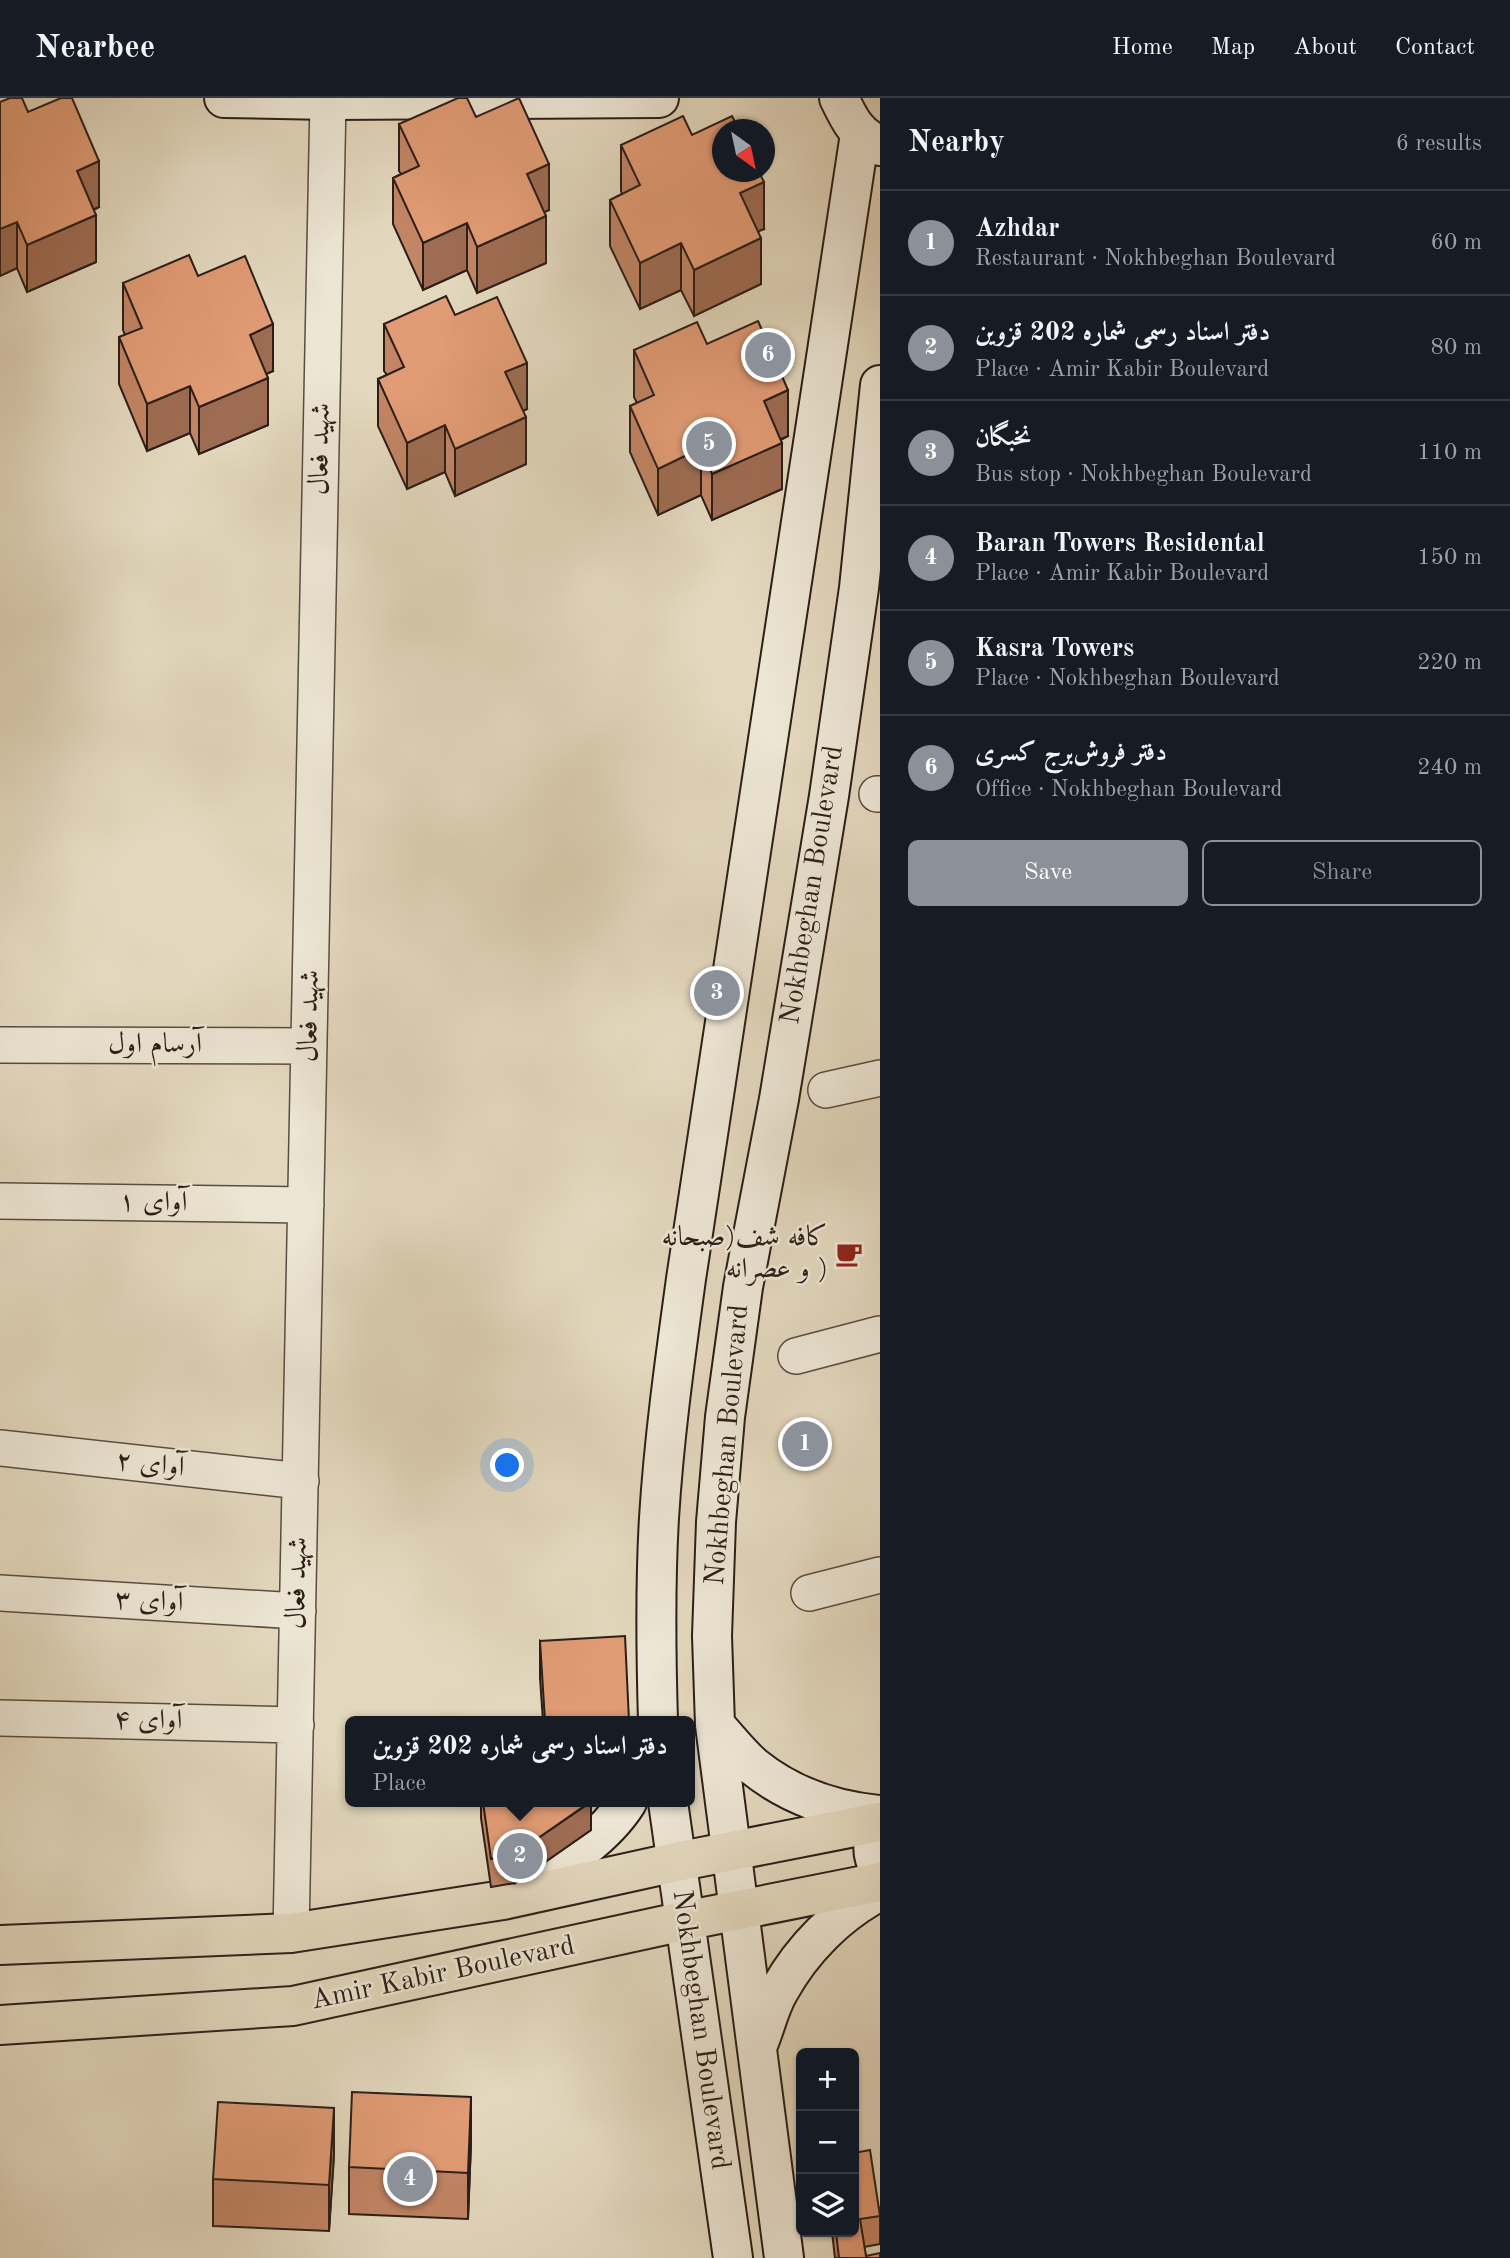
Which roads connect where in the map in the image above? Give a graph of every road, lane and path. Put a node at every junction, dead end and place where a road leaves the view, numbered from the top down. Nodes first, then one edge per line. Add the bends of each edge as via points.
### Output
1 (224, 98) edge
2 (659, 98) edge
3 (839, 98) edge
4 (328, 100) edge
5 (870, 140) edge
6 (880, 386) edge
7 (869, 589) edge
8 (0, 1045) edge
9 (309, 1046) junction
10 (880, 1077) edge
11 (826, 1090) dead end
12 (0, 1201) edge
13 (306, 1205) junction
14 (880, 1334) edge
15 (796, 1356) dead end
16 (0, 1448) edge
17 (301, 1481) junction
18 (880, 1575) edge
19 (0, 1593) edge
20 (809, 1593) dead end
21 (298, 1611) junction
22 (658, 1716) edge
23 (0, 1718) edge
24 (296, 1725) junction
25 (715, 1725) junction
26 (624, 1807) edge
27 (669, 1807) edge
28 (880, 1815) edge
29 (880, 1825) edge
30 (732, 1851) junction
31 (676, 1862) junction
32 (880, 1870) edge
33 (880, 1882) edge
34 (880, 1891) edge
35 (503, 1900) junction
36 (738, 1910) junction
37 (684, 1921) junction
38 (291, 1933) junction
39 (0, 1945) edge
40 (0, 2025) edge
41 (757, 2047) junction
42 (733, 2258) edge
43 (784, 2258) edge

1 - 4 main road
2 - 4 main road
3 - 5 main road via 848,118
4 - 9 street, شهید فعال
5 - 22 main road, Nokhbeghan Boulevard via 668,1411 659,1531
6 - 7 main road, Nokhbeghan Boulevard
7 - 25 main road, Nokhbeghan Boulevard via 743,1287 725,1417 712,1636
8 - 9 street, آرسام اول
9 - 13 street, شهید فعال
10 - 11 street
12 - 13 street, آوای ۱
13 - 17 street, شهید فعال
14 - 15 street
16 - 17 street, آوای ۲
17 - 21 street, شهید فعال
18 - 20 street
19 - 21 street, آوای ۳
21 - 24 street, شهید فعال
23 - 24 street, آوای ۴
24 - 38 street, شهید فعال
25 - 28 main road via 752,1765 798,1795 850,1813
25 - 30 main road, Nokhbeghan Boulevard
26 - 35 main road via 593,1840
27 - 31 main road, Nokhbeghan Boulevard
29 - 30 main road
29 - 32 main road via 873,1852
30 - 31 main road
30 - 36 main road, Nokhbeghan Boulevard
31 - 35 main road
31 - 37 main road, Nokhbeghan Boulevard
33 - 36 main road, Amir Kabir Boulevard
34 - 41 main road via 859,1902 813,1942 778,1991
35 - 38 main road
36 - 37 main road, Amir Kabir Boulevard
36 - 41 main road, Nokhbeghan Boulevard
37 - 40 main road, Amir Kabir Boulevard via 293,2006
37 - 42 main road, Nokhbeghan Boulevard
38 - 39 main road
41 - 43 main road, Nokhbeghan Boulevard

